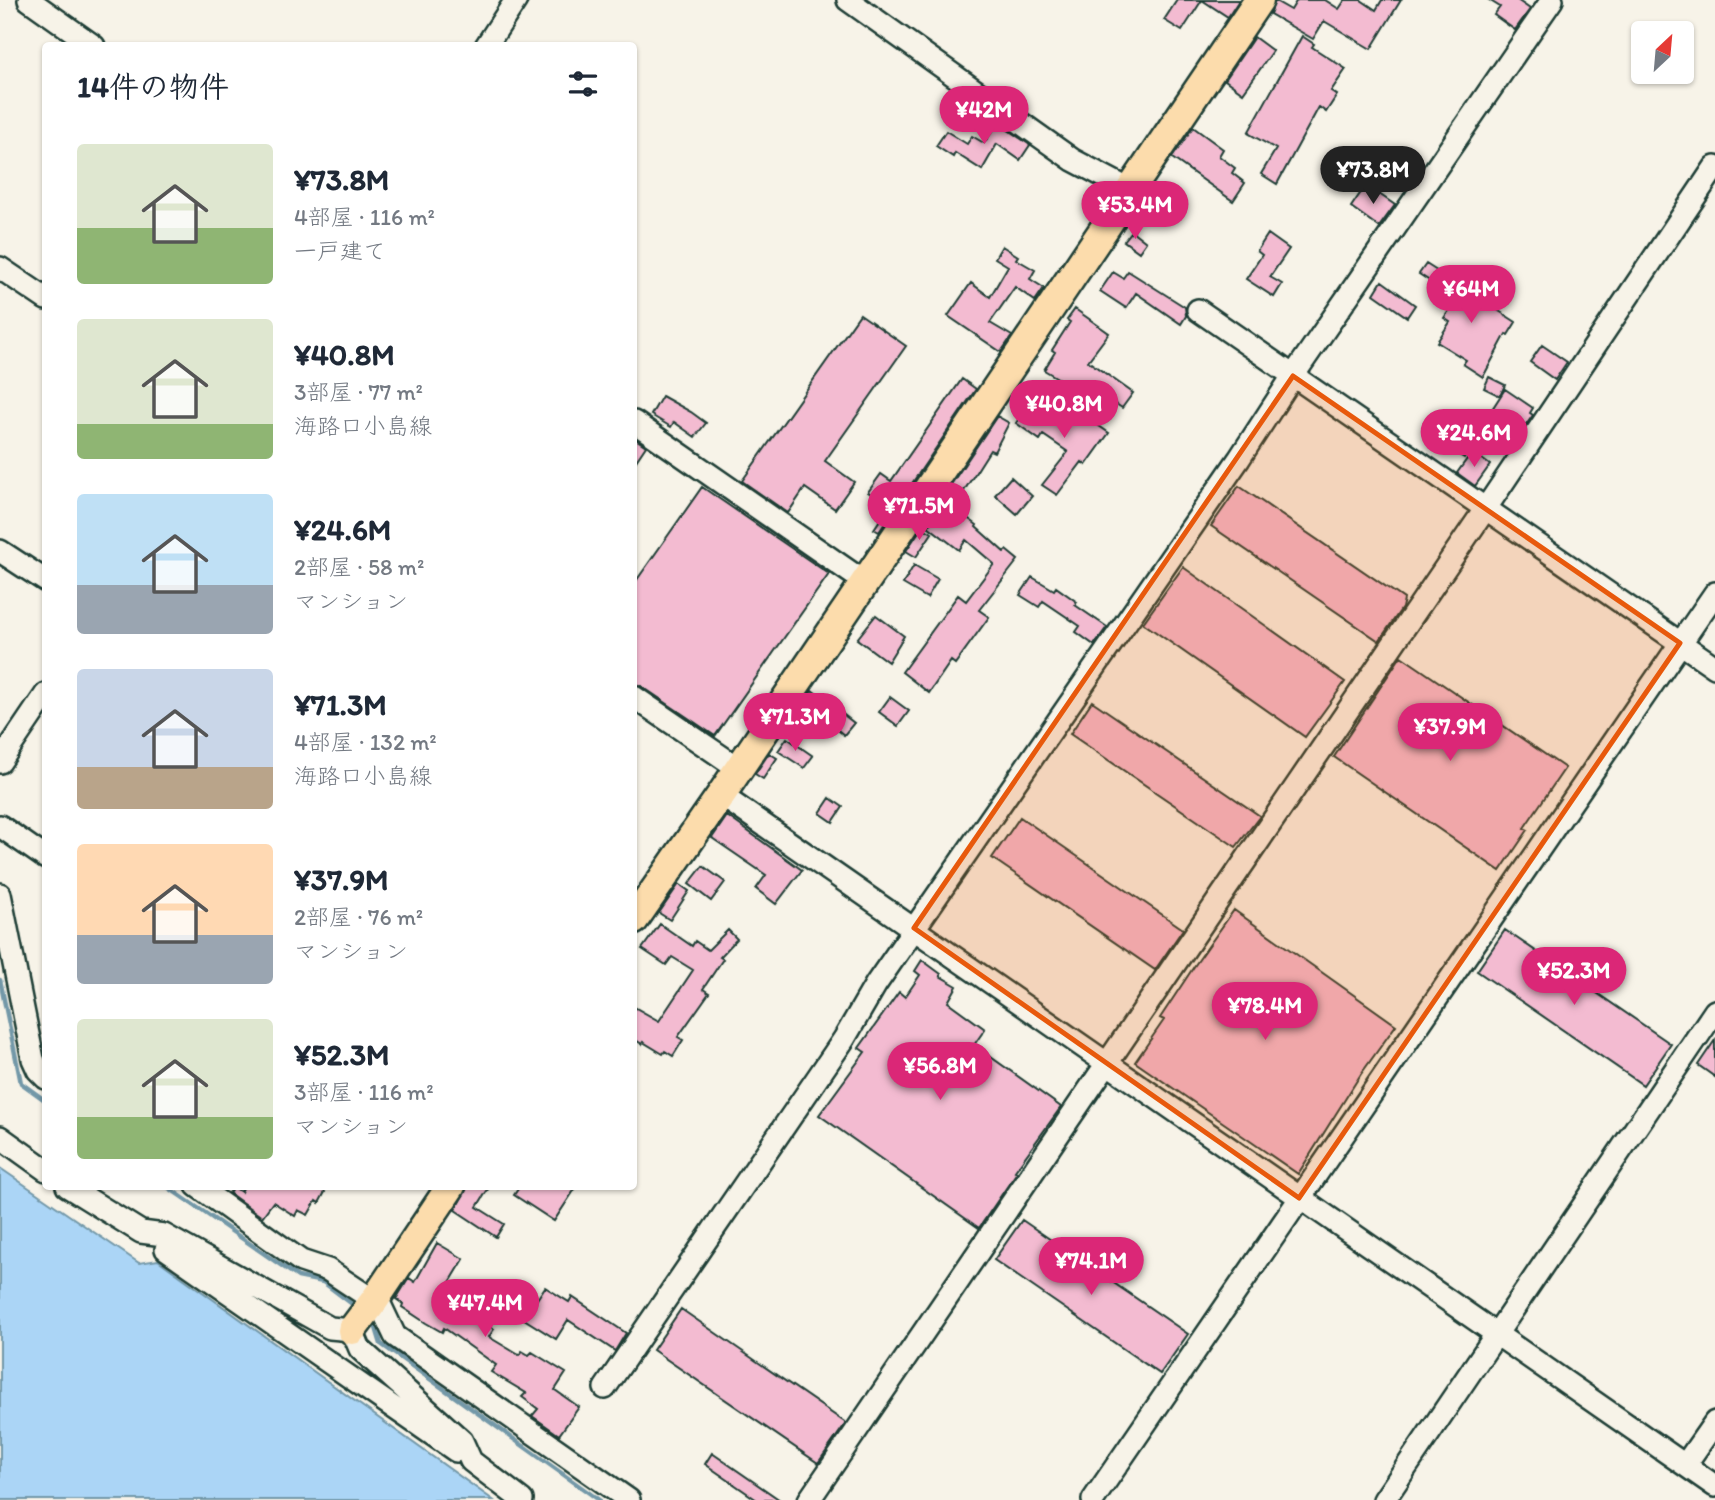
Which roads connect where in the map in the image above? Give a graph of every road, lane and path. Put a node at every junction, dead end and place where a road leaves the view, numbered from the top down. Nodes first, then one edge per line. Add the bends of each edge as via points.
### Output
1 (29, 0) edge
2 (516, 0) edge
3 (848, 0) edge
4 (1258, 0) edge
5 (1552, 0) edge
6 (88, 42) edge
7 (489, 42) edge
8 (1715, 167) edge
9 (1130, 190) junction
10 (0, 268) edge
11 (42, 296) edge
12 (1198, 310) dead end
13 (1293, 376) junction
14 (637, 424) edge
15 (1486, 508) junction
16 (0, 551) edge
17 (42, 578) edge
18 (863, 582) junction
19 (1715, 593) edge
20 (1680, 643) junction
21 (1715, 667) edge
22 (637, 699) edge
23 (42, 700) edge
24 (0, 762) edge
25 (738, 768) junction
26 (721, 795) junction
27 (0, 827) edge
28 (42, 855) edge
29 (0, 894) edge
30 (637, 916) edge
31 (914, 928) junction
32 (1715, 1011) edge
33 (1108, 1064) junction
34 (42, 1074) edge
35 (0, 1137) edge
36 (0, 1155) edge
37 (42, 1168) edge
38 (42, 1169) edge
39 (73, 1190) edge
40 (203, 1190) edge
41 (448, 1190) edge
42 (1299, 1198) junction
43 (141, 1232) junction
44 (367, 1312) junction
45 (1495, 1334) junction
46 (605, 1388) dead end
47 (1715, 1422) edge
48 (471, 1461) junction
49 (1685, 1465) junction
50 (1715, 1486) edge
51 (522, 1500) edge
52 (629, 1500) edge
53 (809, 1500) edge
54 (1093, 1500) edge
55 (1384, 1500) edge

1 - 6 street
2 - 7 street
3 - 9 street via 1073,160
4 - 9 main road
5 - 13 street
8 - 15 street
9 - 18 main road
10 - 11 street
12 - 13 street
13 - 15 street
13 - 31 street
14 - 18 street
15 - 20 street
15 - 33 street
16 - 17 street
18 - 25 main road
19 - 20 street
20 - 21 street
20 - 42 street
22 - 25 street
23 - 24 street
25 - 26 main road
26 - 30 main road
26 - 31 street
27 - 28 street
29 - 34 street via 33,1059
31 - 33 street
31 - 46 street via 844,1040
32 - 45 street
33 - 42 street
33 - 53 street
35 - 37 street
36 - 38 street via 16,1164
39 - 43 street
40 - 44 street via 301,1261 328,1270 364,1294
41 - 44 main road
42 - 45 street
42 - 54 street
43 - 44 street via 164,1235 330,1328
43 - 48 street
44 - 48 street via 360,1349 462,1441
44 - 52 street
45 - 49 street
45 - 55 street
47 - 49 street
48 - 51 street
49 - 50 street

